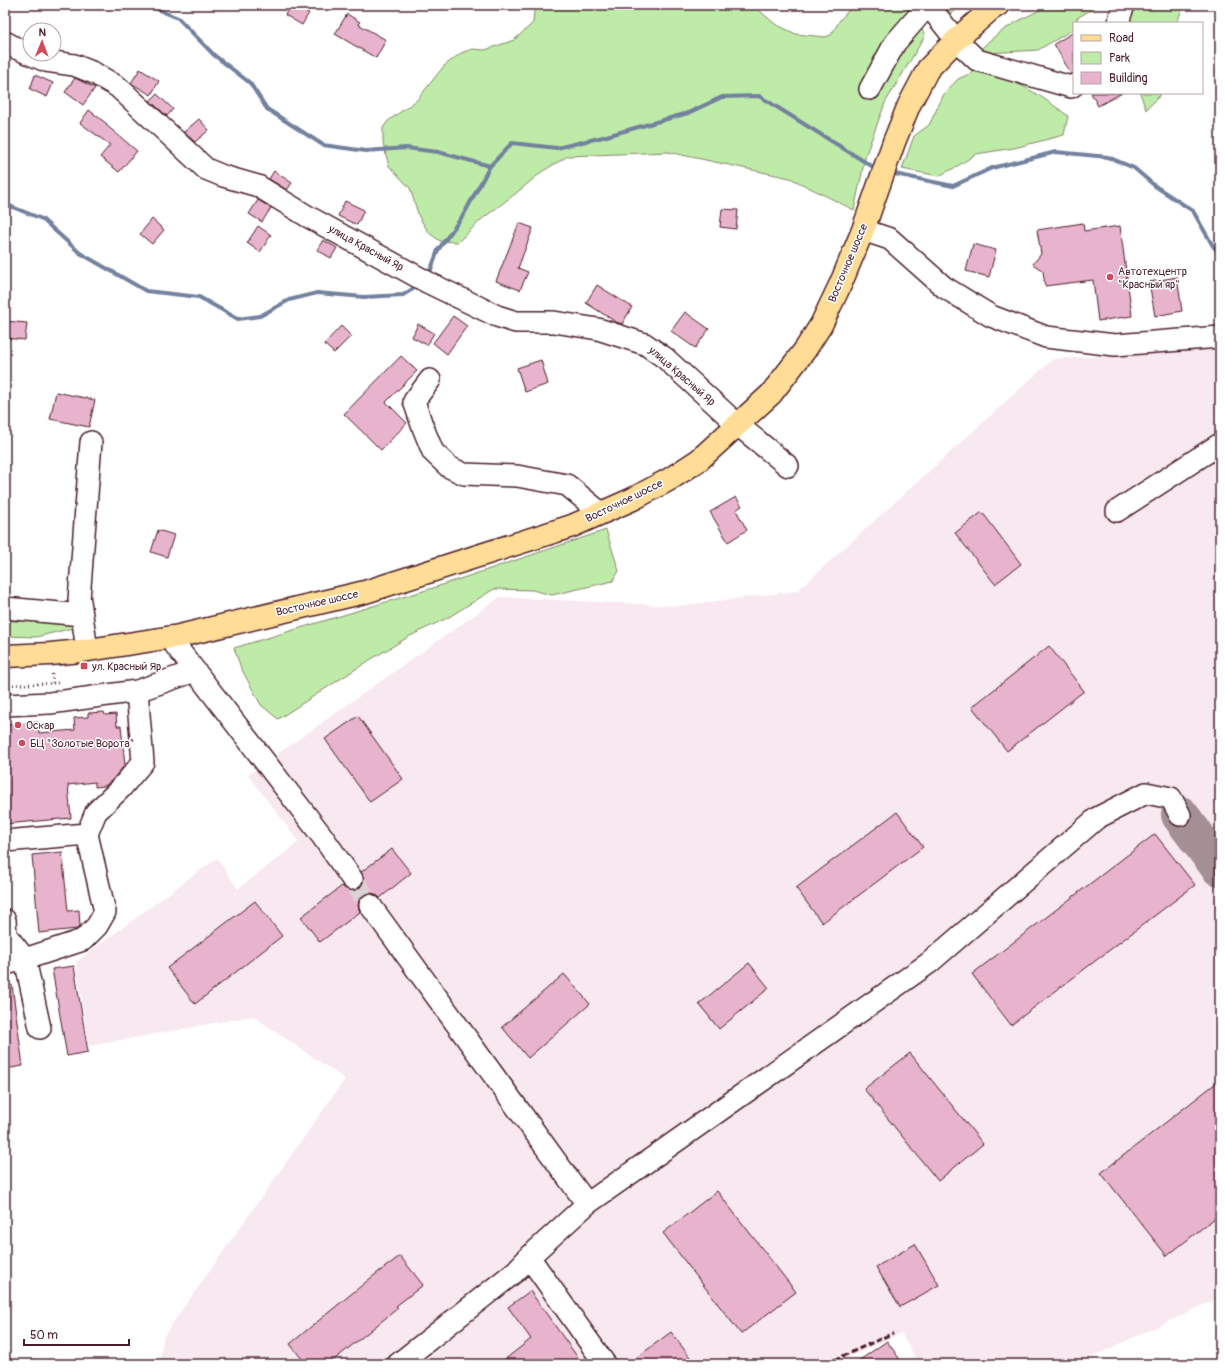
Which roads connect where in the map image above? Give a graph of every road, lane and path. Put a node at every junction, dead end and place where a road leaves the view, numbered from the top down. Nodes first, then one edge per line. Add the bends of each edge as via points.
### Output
1 (928, 5) edge
2 (998, 5) edge
3 (1124, 5) edge
4 (1119, 22) edge
5 (956, 40) junction
6 (5, 42) edge
7 (1073, 86) edge
8 (870, 89) dead end
9 (862, 230) junction
10 (1220, 337) edge
11 (430, 380) dead end
12 (738, 425) junction
13 (91, 442) dead end
14 (1220, 444) edge
15 (788, 466) dead end
16 (1117, 511) dead end
17 (601, 513) junction
18 (80, 603) junction
19 (5, 608) edge
20 (169, 637) junction
21 (86, 650) junction
22 (5, 656) edge
23 (195, 671) junction
24 (52, 674) dead end
25 (53, 683) dead end
26 (137, 691) junction
27 (5, 705) edge
28 (1180, 815) dead end
29 (87, 834) junction
30 (5, 841) edge
31 (352, 879) tunnel mouth
32 (370, 905) tunnel mouth
33 (5, 920) edge
34 (25, 959) junction
35 (5, 964) edge
36 (40, 1028) dead end
37 (587, 1204) junction
38 (529, 1257) junction
39 (398, 1364) edge
40 (606, 1364) edge

1 - 5 street
1 - 8 street via 895,43
2 - 5 main road, Восточное шоссе
3 - 4 street
5 - 7 street via 977,60
5 - 9 main road, Восточное шоссе via 928,69 909,105
6 - 12 street, улица Красный Яр via 46,61 74,65 94,73 118,88 206,169 258,186 414,275 497,316 516,322 554,322 598,329 645,344 665,358
9 - 10 street via 890,239 944,287 991,316 1046,337 1115,345
9 - 12 main road, Восточное шоссе via 821,325 787,375
11 - 17 street via 414,400 433,452 449,467 464,474 517,476 567,485
12 - 15 street, улица Красный Яр
12 - 17 main road, Восточное шоссе via 699,460 670,479
13 - 18 street
14 - 16 street
17 - 20 main road, Восточное шоссе via 572,526 365,592
18 - 19 street
18 - 21 street
20 - 21 main road, Восточное шоссе
20 - 23 street
21 - 22 main road, Восточное шоссе
23 - 26 street
23 - 31 street
24 - 25 path
26 - 27 street via 50,703
26 - 29 street via 143,762 96,812
28 - 37 street via 1171,798 1146,793 1097,818 929,963
29 - 30 street
29 - 34 street via 105,912 97,926 83,940
32 - 37 street
33 - 34 street via 6,935
34 - 35 street
34 - 36 street
37 - 38 street
38 - 39 street via 516,1271
38 - 40 street

